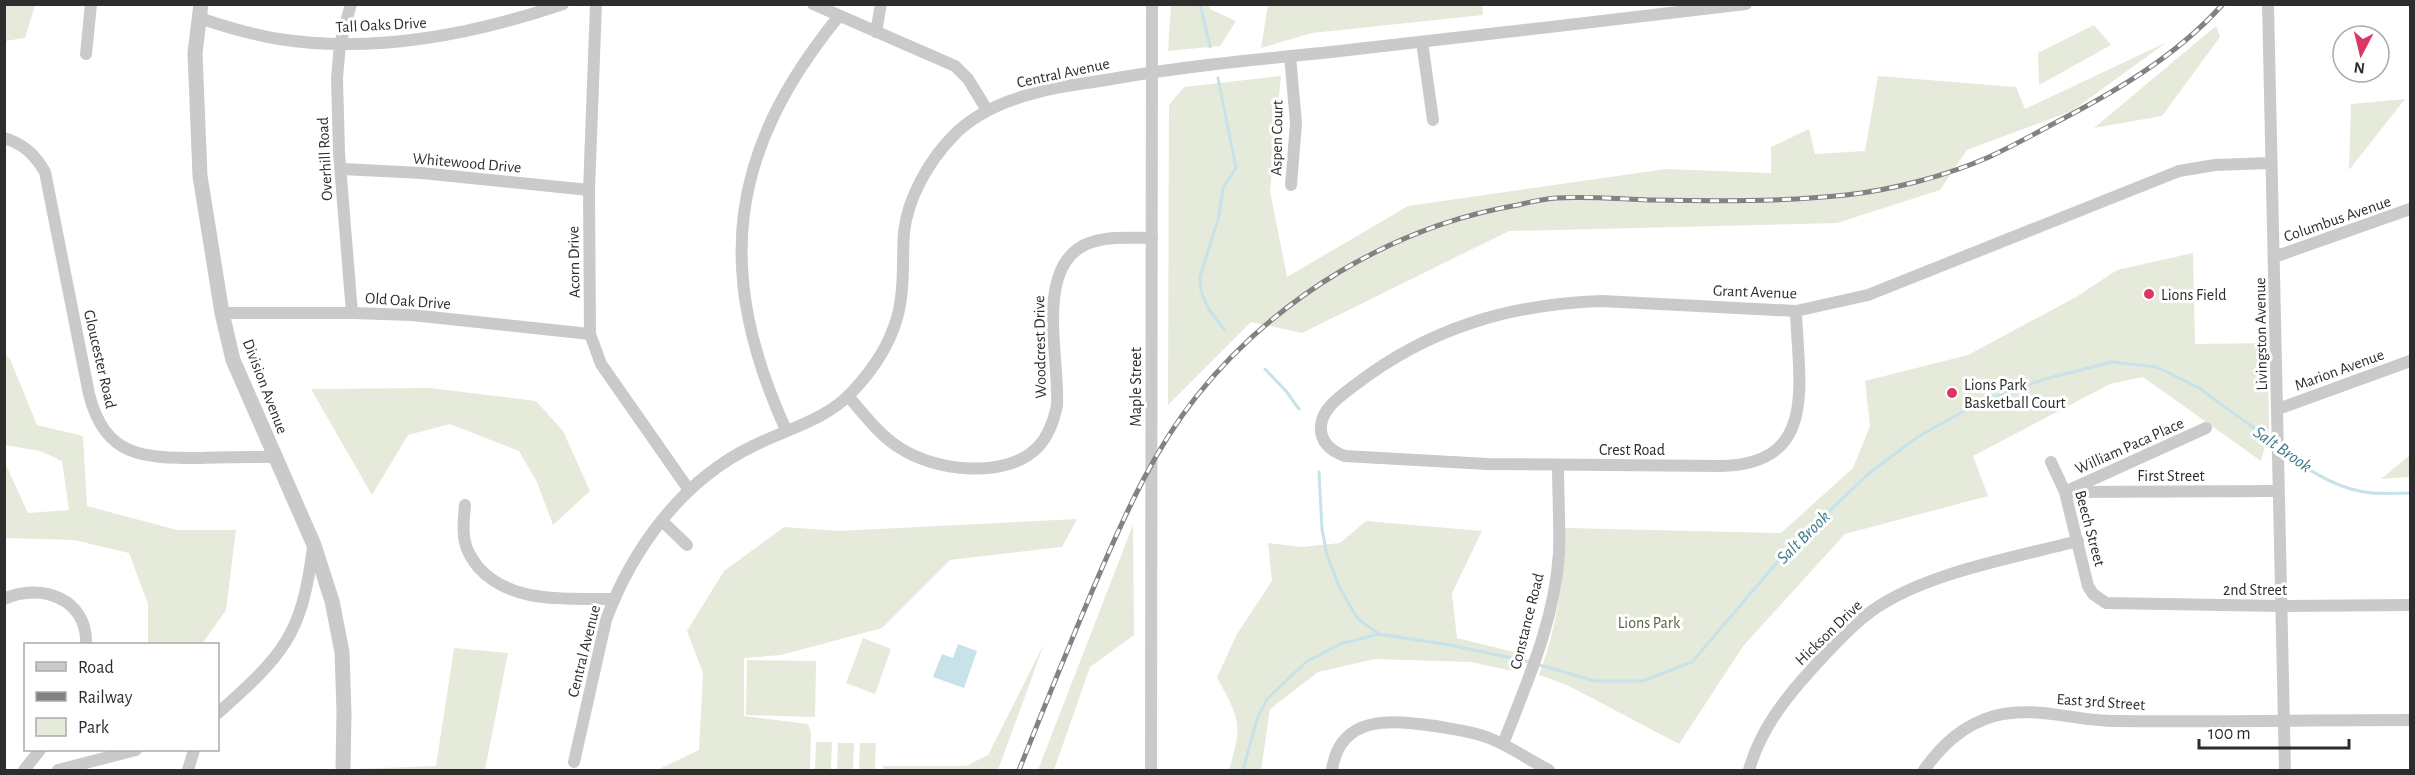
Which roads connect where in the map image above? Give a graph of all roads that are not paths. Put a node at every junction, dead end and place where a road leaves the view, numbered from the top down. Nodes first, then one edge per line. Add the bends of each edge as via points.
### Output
1 (91, 4) edge
2 (351, 4) edge
3 (563, 4) edge
4 (596, 4) edge
5 (813, 4) edge
6 (881, 4) edge
7 (1152, 4) edge
8 (1746, 4) edge
9 (2268, 4) edge
10 (200, 11) edge
11 (839, 16) junction
12 (876, 32) junction
13 (1422, 42) junction
14 (340, 44) junction
15 (86, 54) dead end
16 (1290, 56) junction
17 (1153, 72) junction
18 (987, 110) junction
19 (1433, 120) dead end
20 (4, 138) edge
21 (2271, 163) junction
22 (342, 170) junction
23 (1292, 185) dead end
24 (589, 190) junction
25 (2410, 209) edge
26 (1152, 238) junction
27 (2274, 257) junction
28 (1796, 311) junction
29 (222, 313) junction
30 (352, 313) junction
31 (590, 334) junction
32 (2410, 361) edge
33 (848, 396) junction
34 (2278, 409) junction
35 (2206, 428) dead end
36 (786, 430) junction
37 (1337, 453) joint
38 (275, 457) junction
39 (2051, 462) dead end
40 (1558, 465) junction
41 (688, 490) junction
42 (2278, 491) junction
43 (2065, 492) junction
44 (465, 505) dead end
45 (662, 521) junction
46 (2078, 541) junction
47 (314, 545) junction
48 (687, 545) dead end
49 (4, 599) edge
50 (614, 599) junction
51 (2101, 600) joint
52 (2410, 605) edge
53 (2280, 606) junction
54 (86, 643) edge
55 (219, 712) edge
56 (2283, 720) junction
57 (2410, 720) edge
58 (1503, 744) junction
59 (39, 751) edge
60 (132, 751) edge
61 (194, 751) edge
62 (574, 762) dead end
63 (24, 771) edge
64 (58, 771) edge
65 (188, 771) edge
66 (343, 771) edge
67 (1151, 771) edge
68 (1332, 771) edge
69 (1549, 771) edge
70 (1749, 771) edge
71 (1924, 771) edge
72 (2284, 771) edge

1 - 15 street
2 - 14 street, Overhill Road
3 - 14 street, Tall Oaks Drive via 467,33 410,41
4 - 24 street, Acorn Drive
5 - 11 street
6 - 12 street
7 - 17 street, Maple Street
8 - 13 street, Central Avenue
9 - 21 street, Livingston Avenue
10 - 14 street, Tall Oaks Drive via 254,35
10 - 29 street, Division Avenue via 195,53 200,176
11 - 12 street
11 - 36 street via 782,97 753,166 746,194 741,270 744,298 758,361
12 - 18 street via 955,66
13 - 16 street, Central Avenue
13 - 19 street
14 - 22 street, Overhill Road via 337,78
16 - 17 street, Central Avenue
16 - 23 street, Aspen Court via 1296,123
17 - 18 street, Central Avenue via 1035,93
17 - 26 street, Maple Street
18 - 33 street, Central Avenue via 956,133 919,185 904,228 897,317 878,359
20 - 38 street, Gloucester Road via 27,148 45,172 89,394 95,416 108,433 123,447 158,458
21 - 27 street, Livingston Avenue
21 - 28 street, Grant Avenue via 2179,171 1869,295
22 - 24 street, Whitewood Drive via 422,173
22 - 30 street, Overhill Road
24 - 31 street, Acorn Drive
25 - 27 street, Columbus Avenue
26 - 33 street, Woodcrest Drive via 1091,242 1072,254 1059,271 1053,297 1057,405 1045,438 1020,459 975,468 923,460 889,440
26 - 67 street, Maple Street
27 - 34 street, Livingston Avenue
28 - 37 street, Grant Avenue via 1602,301 1549,305 1490,316 1411,347 1345,393 1322,421 1323,438
28 - 40 street, Crest Road via 1797,412 1789,436 1771,455 1737,466
29 - 30 street, Old Oak Drive
29 - 38 street, Division Avenue via 233,360
30 - 31 street, Old Oak Drive via 412,315
31 - 41 street, Acorn Drive via 601,364
32 - 34 street, Marion Avenue
33 - 36 street, Central Avenue via 813,421
34 - 42 street, Livingston Avenue
35 - 43 street, William Paca Place
36 - 41 street, Central Avenue via 727,460
37 - 40 street, Crest Road
38 - 47 street, Division Avenue
39 - 43 street, Beech Street
40 - 58 street, Constance Road via 1558,555 1552,599 1538,655
41 - 45 street, Central Avenue
42 - 43 street, First Street
42 - 53 street, Livingston Avenue
43 - 46 street, Beech Street
44 - 50 street via 468,552 494,582 539,597
45 - 48 street
45 - 50 street, Central Avenue
46 - 51 street, Beech Street via 2088,586
46 - 70 street, Hickson Drive via 1926,584 1866,615 1787,695 1761,739
47 - 55 street via 306,594 289,638 276,658
47 - 66 street, Division Avenue via 332,601 342,652
49 - 54 street via 34,591 56,596 75,611
50 - 62 street, Central Avenue
51 - 53 street, 2nd Street via 2115,605
52 - 53 street, 2nd Street
53 - 56 street, Livingston Avenue
56 - 57 street, East 3rd Street
56 - 71 street, East 3rd Street via 2113,721 2018,712 1971,725 1951,738
56 - 72 street, Livingston Avenue
58 - 68 street via 1452,729 1378,722 1361,728 1343,743
58 - 69 street
59 - 63 street
60 - 64 street
61 - 65 street

